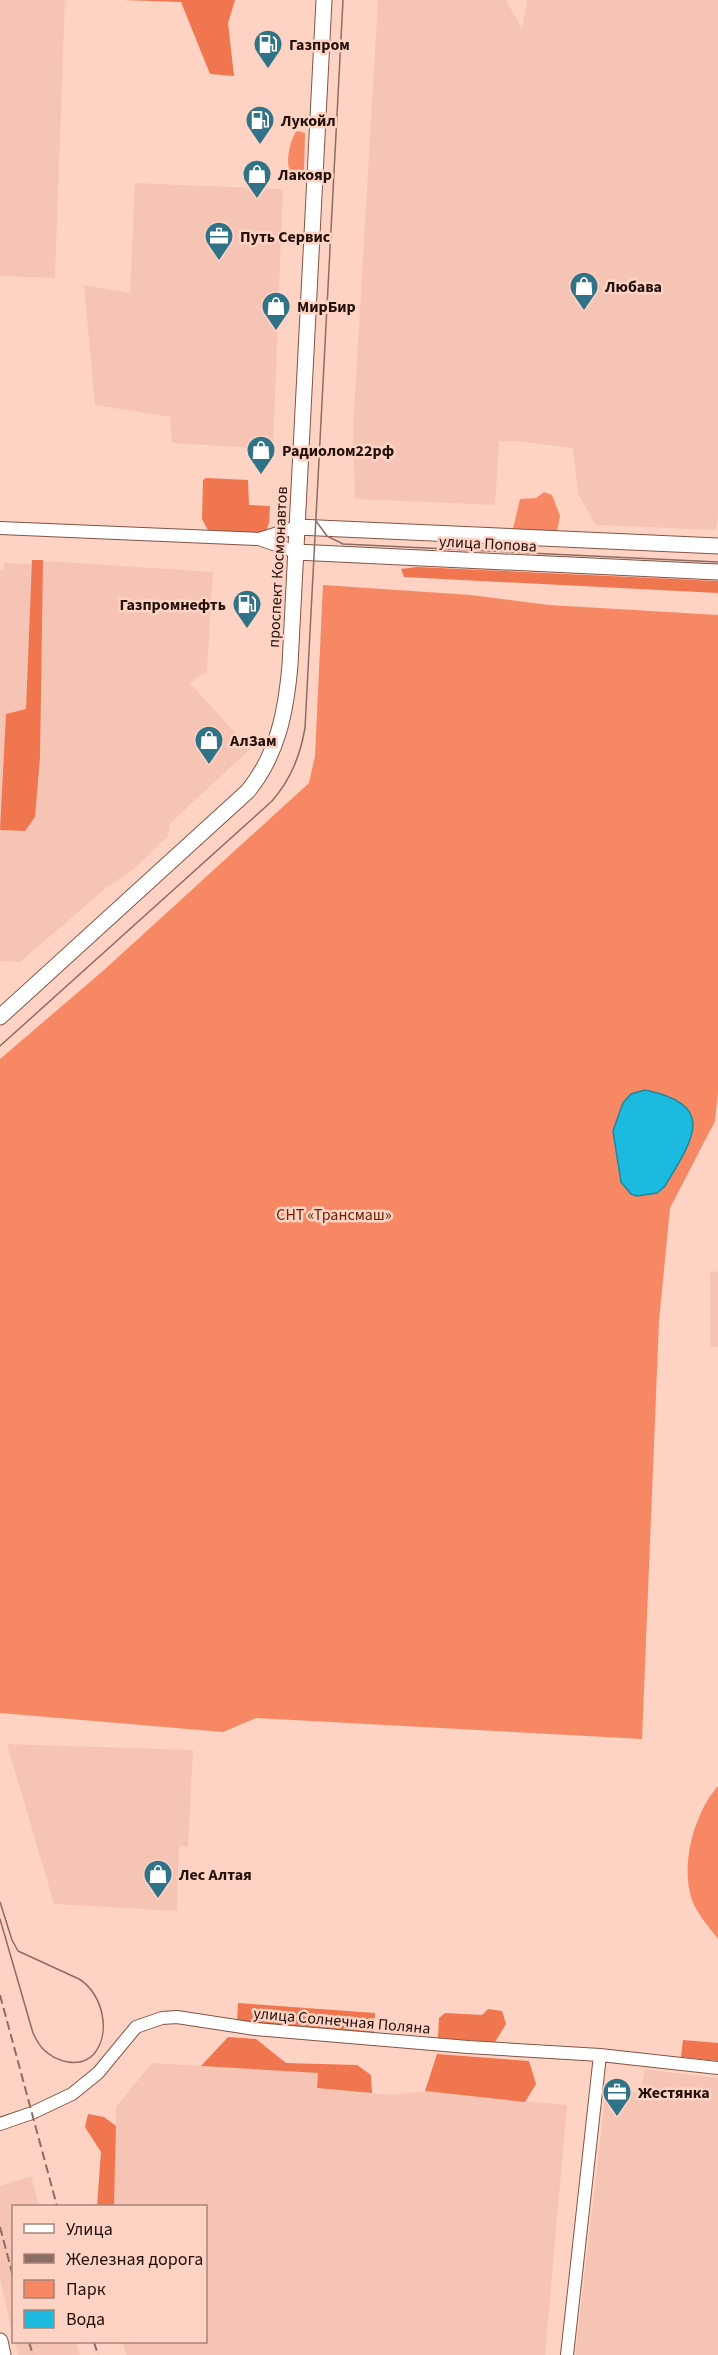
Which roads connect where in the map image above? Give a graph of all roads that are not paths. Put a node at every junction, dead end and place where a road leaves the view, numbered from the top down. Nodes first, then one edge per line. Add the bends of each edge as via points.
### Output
1 (324, 0) edge
2 (297, 527) junction
3 (0, 528) edge
4 (259, 539) junction
5 (570, 539) junction
6 (718, 546) edge
7 (296, 552) junction
8 (568, 565) junction
9 (718, 572) edge
10 (0, 1017) edge
11 (600, 2055) junction
12 (718, 2068) edge
13 (0, 2124) edge
14 (0, 2341) edge
15 (3, 2355) edge
16 (567, 2355) edge

1 - 2 main road, проспект Космонавтов
2 - 4 street, улица Попова
2 - 5 main road, улица Попова
2 - 7 main road, проспект Космонавтов
3 - 4 street, улица Попова
4 - 7 street, улица Попова
5 - 6 main road, улица Попова
5 - 8 main road
7 - 8 main road, улица Попова
7 - 10 main road, проспект Космонавтов via 285,710 274,747 257,779
8 - 9 main road, улица Попова
11 - 12 street, улица Солнечная Поляна
11 - 13 street, улица Солнечная Поляна via 338,2037 162,2018 136,2027 98,2073 72,2094
11 - 16 street
14 - 15 main road

